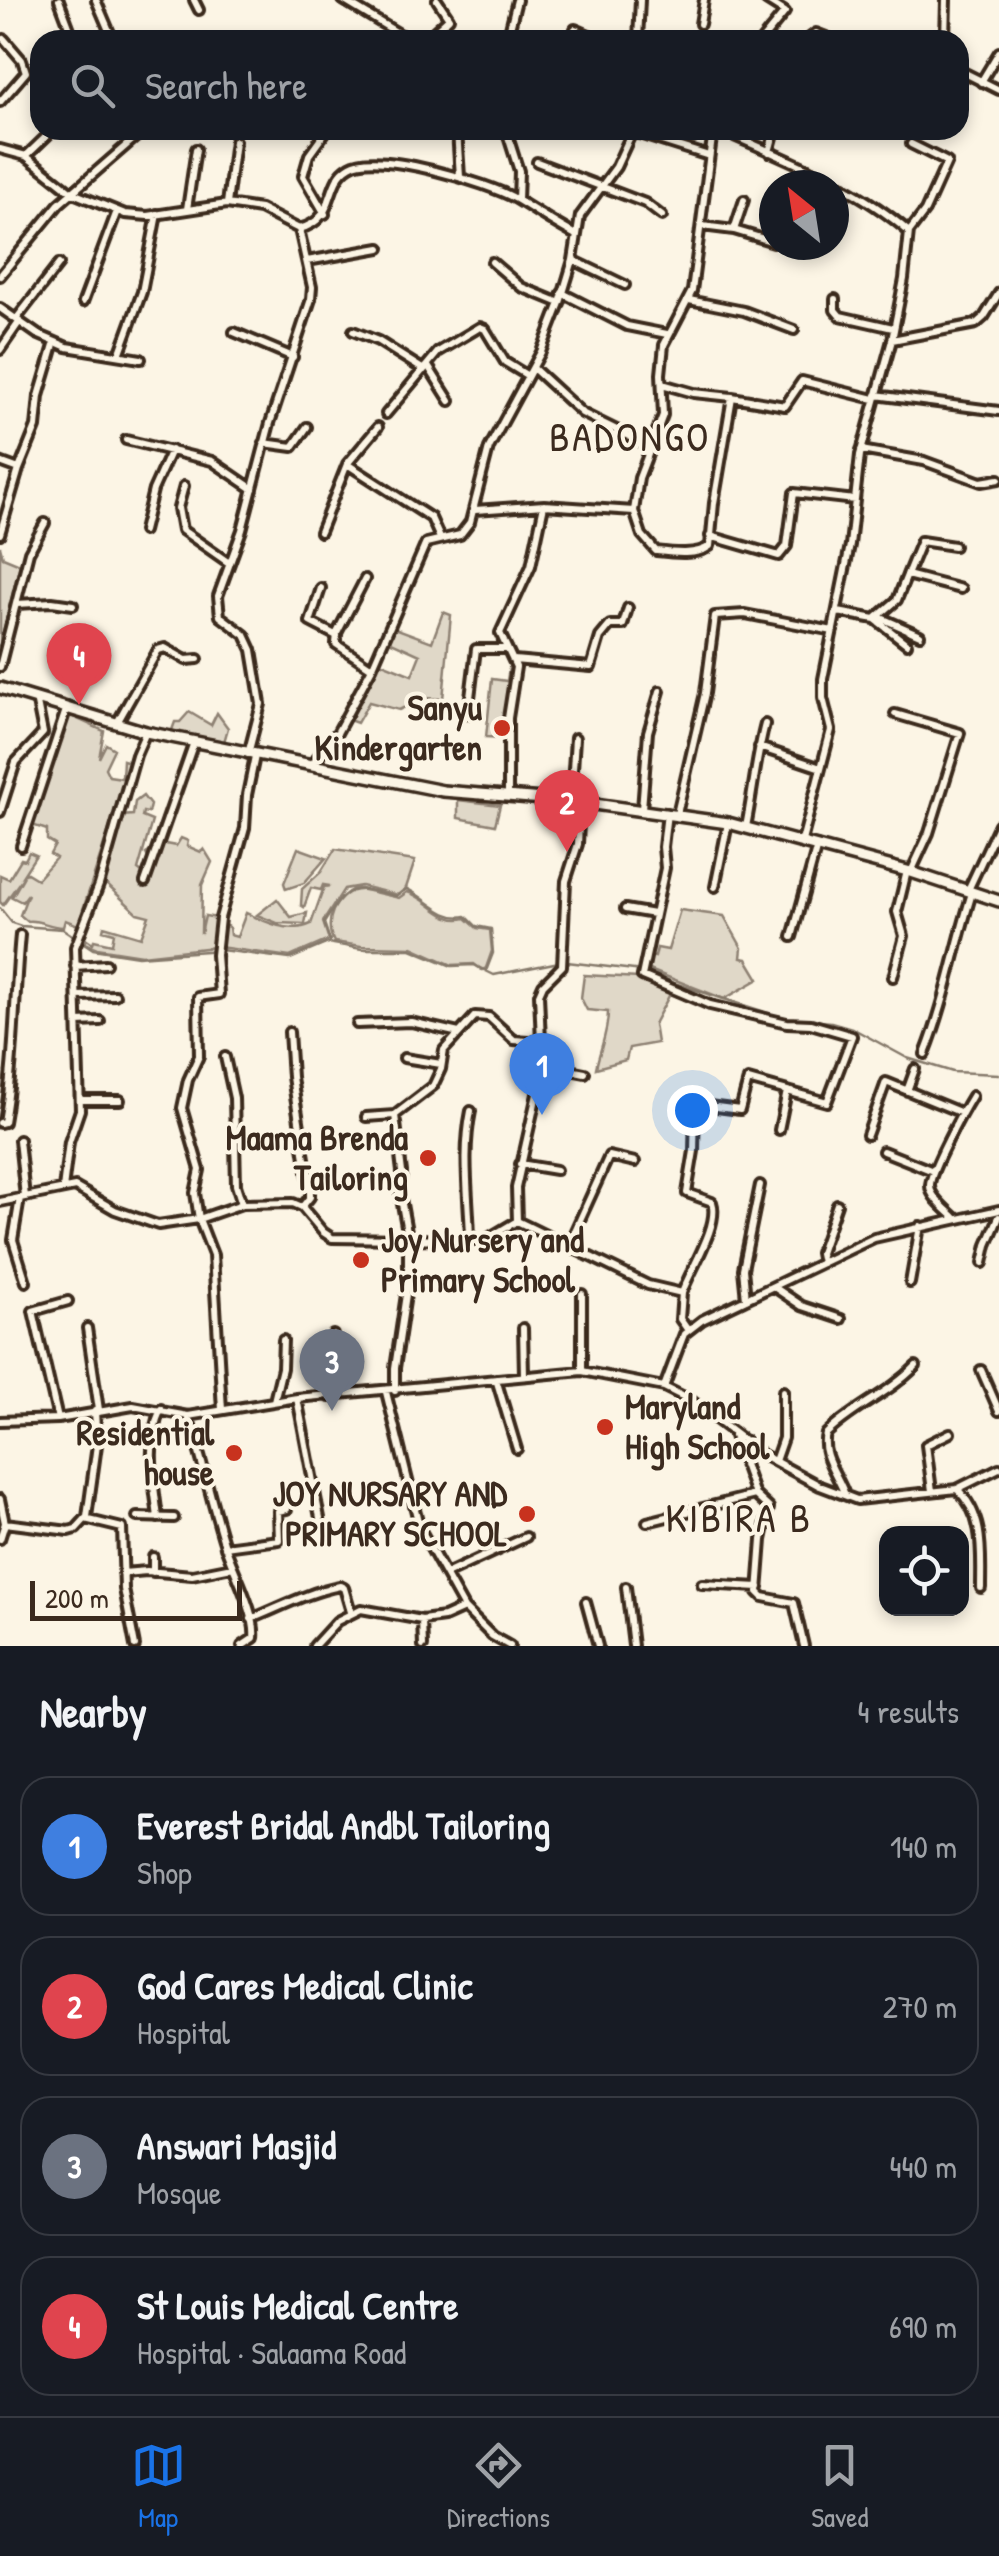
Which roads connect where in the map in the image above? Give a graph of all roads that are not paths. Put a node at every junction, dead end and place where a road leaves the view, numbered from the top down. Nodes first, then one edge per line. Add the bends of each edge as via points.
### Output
1 (59, 0) edge
2 (96, 0) edge
3 (194, 0) edge
4 (343, 0) edge
5 (437, 0) edge
6 (517, 0) edge
7 (640, 0) edge
8 (704, 0) edge
9 (766, 0) edge
10 (946, 0) edge
11 (199, 10) dead end
12 (700, 24) dead end
13 (574, 28) dead end
14 (70, 30) edge
15 (109, 30) edge
16 (392, 30) edge
17 (436, 30) edge
18 (510, 30) edge
19 (579, 30) edge
20 (638, 30) edge
21 (770, 30) edge
22 (945, 30) edge
23 (4, 39) dead end
24 (999, 52) edge
25 (969, 75) edge
26 (981, 82) junction
27 (999, 90) edge
28 (0, 102) edge
29 (43, 140) edge
30 (133, 140) edge
31 (320, 140) edge
32 (457, 140) edge
33 (509, 140) edge
34 (628, 140) edge
35 (660, 140) edge
36 (711, 140) edge
37 (743, 140) edge
38 (772, 140) edge
39 (235, 141) dead end
40 (911, 144) dead end
41 (0, 149) edge
42 (196, 149) dead end
43 (769, 152) junction
44 (26, 156) junction
45 (709, 156) junction
46 (537, 162) dead end
47 (460, 177) junction
48 (602, 187) junction
49 (73, 193) junction
50 (518, 200) junction
51 (744, 200) dead end
52 (227, 204) junction
53 (188, 209) junction
54 (118, 211) junction
55 (157, 214) junction
56 (324, 214) junction
57 (662, 216) dead end
58 (702, 226) junction
59 (300, 229) junction
60 (734, 230) junction
61 (909, 232) junction
62 (576, 235) junction
63 (759, 238) edge
64 (380, 248) dead end
65 (573, 260) junction
66 (307, 261) junction
67 (492, 262) dead end
68 (59, 264) dead end
69 (0, 276) edge
70 (624, 285) dead end
71 (999, 293) edge
72 (562, 294) junction
73 (835, 299) dead end
74 (689, 300) junction
75 (83, 302) dead end
76 (560, 304) junction
77 (0, 308) edge
78 (18, 320) junction
79 (894, 328) junction
80 (794, 330) dead end
81 (234, 332) dead end
82 (353, 332) dead end
83 (668, 334) junction
84 (892, 340) junction
85 (55, 342) junction
86 (0, 350) edge
87 (119, 355) junction
88 (293, 357) junction
89 (141, 359) dead end
90 (426, 368) junction
91 (533, 368) junction
92 (528, 376) junction
93 (662, 384) junction
94 (732, 397) junction
95 (875, 397) junction
96 (450, 401) dead end
97 (999, 411) edge
98 (386, 414) dead end
99 (378, 427) dead end
100 (307, 428) dead end
101 (126, 440) dead end
102 (264, 443) junction
103 (650, 448) junction
104 (171, 450) junction
105 (861, 450) junction
106 (0, 462) edge
107 (346, 464) junction
108 (18, 469) junction
109 (999, 480) edge
110 (184, 486) dead end
111 (253, 490) junction
112 (855, 500) junction
113 (544, 504) junction
114 (475, 510) junction
115 (634, 510) junction
116 (45, 523) dead end
117 (143, 530) dead end
118 (320, 532) dead end
119 (0, 534) edge
120 (710, 536) junction
121 (440, 538) junction
122 (954, 546) dead end
123 (229, 563) junction
124 (907, 574) junction
125 (365, 579) dead end
126 (321, 588) dead end
127 (961, 589) dead end
128 (17, 604) junction
129 (73, 605) dead end
130 (628, 608) dead end
131 (838, 612) junction
132 (877, 618) junction
133 (833, 631) junction
134 (920, 635) dead end
135 (337, 636) junction
136 (907, 644) dead end
137 (507, 649) junction
138 (198, 659) dead end
139 (514, 660) junction
140 (0, 667) edge
141 (372, 668) junction
142 (0, 688) edge
143 (660, 691) dead end
144 (36, 698) junction
145 (68, 707) junction
146 (468, 714) dead end
147 (895, 714) dead end
148 (118, 721) junction
149 (765, 724) dead end
150 (146, 732) junction
151 (575, 738) dead end
152 (194, 742) junction
153 (759, 747) junction
154 (252, 755) junction
155 (311, 766) junction
156 (821, 768) junction
157 (508, 798) junction
158 (576, 801) junction
159 (642, 808) junction
160 (0, 812) edge
161 (672, 813) junction
162 (728, 823) junction
163 (999, 824) edge
164 (746, 827) junction
165 (802, 841) junction
166 (818, 845) junction
167 (21, 846) dead end
168 (909, 871) junction
169 (145, 882) dead end
170 (714, 888) dead end
171 (970, 892) junction
172 (999, 901) edge
173 (625, 909) dead end
174 (654, 914) junction
175 (20, 935) dead end
176 (792, 937) dead end
177 (106, 964) dead end
178 (75, 966) junction
179 (893, 976) dead end
180 (115, 995) dead end
181 (77, 996) junction
182 (78, 1022) junction
183 (100, 1022) dead end
184 (357, 1024) dead end
185 (289, 1032) dead end
186 (460, 1033) junction
187 (542, 1042) junction
188 (925, 1054) dead end
189 (225, 1057) dead end
190 (404, 1058) dead end
191 (441, 1064) junction
192 (540, 1064) junction
193 (915, 1069) dead end
194 (585, 1072) dead end
195 (787, 1090) junction
196 (907, 1090) junction
197 (972, 1096) dead end
198 (80, 1100) junction
199 (120, 1100) dead end
200 (471, 1111) dead end
201 (962, 1112) junction
202 (395, 1115) junction
203 (366, 1117) dead end
204 (0, 1123) edge
205 (779, 1130) dead end
206 (867, 1135) dead end
207 (20, 1140) dead end
208 (883, 1151) dead end
209 (635, 1162) dead end
210 (520, 1164) junction
211 (556, 1170) dead end
212 (933, 1171) junction
213 (760, 1185) dead end
214 (64, 1190) junction
215 (22, 1198) junction
216 (0, 1202) edge
217 (242, 1204) junction
218 (836, 1204) dead end
219 (302, 1207) junction
220 (999, 1214) edge
221 (955, 1218) junction
222 (199, 1219) junction
223 (517, 1221) junction
224 (920, 1226) junction
225 (408, 1237) junction
226 (470, 1238) junction
227 (568, 1244) junction
228 (983, 1263) dead end
229 (822, 1264) junction
230 (26, 1282) dead end
231 (910, 1283) dead end
232 (774, 1287) junction
233 (682, 1292) junction
234 (582, 1294) dead end
235 (746, 1299) junction
236 (68, 1302) dead end
237 (840, 1319) dead end
238 (87, 1328) dead end
239 (522, 1328) dead end
240 (687, 1330) junction
241 (333, 1334) dead end
242 (283, 1340) dead end
243 (916, 1366) dead end
244 (980, 1370) dead end
245 (582, 1371) junction
246 (524, 1375) junction
247 (496, 1379) junction
248 (664, 1387) junction
249 (396, 1391) junction
250 (782, 1391) dead end
251 (386, 1392) junction
252 (330, 1396) junction
253 (297, 1398) junction
254 (274, 1401) junction
255 (161, 1409) junction
256 (97, 1410) junction
257 (222, 1410) junction
258 (999, 1411) edge
259 (188, 1416) junction
260 (58, 1419) junction
261 (0, 1421) edge
262 (950, 1433) dead end
263 (734, 1435) junction
264 (517, 1449) dead end
265 (775, 1461) junction
266 (999, 1468) edge
267 (958, 1489) junction
268 (932, 1491) junction
269 (755, 1495) junction
270 (845, 1496) junction
271 (0, 1500) edge
272 (287, 1510) dead end
273 (137, 1517) dead end
274 (158, 1518) junction
275 (174, 1518) dead end
276 (85, 1519) junction
277 (647, 1522) dead end
278 (5, 1523) junction
279 (526, 1537) dead end
280 (320, 1538) dead end
281 (0, 1539) edge
282 (225, 1547) junction
283 (152, 1557) dead end
284 (232, 1567) junction
285 (153, 1572) junction
286 (124, 1573) junction
287 (446, 1574) junction
288 (702, 1584) dead end
289 (626, 1587) dead end
290 (759, 1587) junction
291 (981, 1588) dead end
292 (586, 1602) dead end
293 (464, 1608) junction
294 (351, 1612) junction
295 (252, 1619) junction
296 (422, 1620) junction
297 (248, 1645) edge
298 (135, 1646) edge
299 (314, 1646) edge
300 (423, 1646) edge
301 (510, 1646) edge
302 (598, 1646) edge
303 (633, 1646) edge
304 (804, 1646) edge

1 - 14 street
2 - 15 street
3 - 11 street
4 - 16 street
5 - 17 street via 450,18
6 - 18 street
7 - 20 street
8 - 12 street
9 - 21 street via 785,10
10 - 22 street
13 - 19 street
23 - 28 street via 26,69
24 - 26 street
25 - 26 street
26 - 27 street
29 - 44 street
30 - 49 street
31 - 56 street via 303,176
32 - 47 street
33 - 50 street via 519,171
34 - 48 street
35 - 45 street
36 - 45 street
37 - 43 street
38 - 43 street
39 - 52 street
40 - 61 street via 947,162
41 - 44 street
42 - 53 street
43 - 61 street via 869,203
44 - 49 street
45 - 58 street
46 - 48 street
47 - 50 street
47 - 56 street via 359,162 342,172
48 - 57 street
48 - 62 street via 580,216
49 - 54 street
49 - 69 street
50 - 62 street
51 - 60 street
52 - 53 street
52 - 59 street via 260,209
53 - 55 street
54 - 55 street
54 - 75 street
55 - 87 street via 142,292
56 - 59 street
58 - 60 street
58 - 74 street
59 - 66 street
60 - 63 street
61 - 79 street
62 - 65 street
64 - 66 street
65 - 70 street
65 - 72 street
66 - 88 street via 312,292
67 - 76 street via 521,287
68 - 78 street
71 - 84 street via 971,326
72 - 76 street
72 - 83 street via 627,326
73 - 79 street via 840,316
74 - 80 street
74 - 83 street
76 - 91 street
77 - 78 street
78 - 85 street
78 - 86 street
79 - 84 street
81 - 88 street
82 - 90 street
83 - 93 street
84 - 95 street
85 - 87 street
85 - 108 street via 35,432
87 - 89 street
88 - 102 street
90 - 92 street via 438,352 483,327 505,362
90 - 96 street
90 - 98 street
91 - 92 street
91 - 103 street via 582,413
92 - 114 street via 489,448
93 - 94 street
93 - 103 street via 664,409
94 - 95 street via 785,406 802,382
94 - 120 street
95 - 97 street
95 - 105 street
99 - 107 street
100 - 102 street via 293,447
101 - 104 street
102 - 111 street
103 - 115 street
104 - 111 street via 220,465
104 - 117 street
105 - 109 street via 924,461 981,482
105 - 112 street
106 - 108 street
107 - 118 street
107 - 121 street via 427,515
108 - 119 street
110 - 123 street via 182,530
111 - 123 street
112 - 120 street via 794,494 787,546 779,556
112 - 131 street
113 - 114 street
113 - 115 street
113 - 137 street via 531,566 501,629
114 - 121 street via 465,532
115 - 120 street via 642,535 656,550 705,550
116 - 128 street via 29,552
121 - 141 street via 422,550
122 - 124 street via 921,542
123 - 154 street via 218,612 250,642 262,704
124 - 127 street
124 - 132 street via 896,600
125 - 135 street
126 - 135 street via 310,622
128 - 129 street
128 - 140 street
130 - 139 street via 623,625 610,626 600,637 591,667
131 - 132 street
131 - 133 street
132 - 134 street
132 - 136 street
133 - 156 street via 822,684 831,730
133 - 161 street via 745,614 715,616 705,692
135 - 141 street via 340,649
137 - 139 street
137 - 146 street via 476,649
138 - 148 street via 158,650
139 - 157 street
141 - 155 street
142 - 144 main road
143 - 159 street via 647,741
144 - 145 main road
144 - 160 street via 42,732 16,762
145 - 148 main road
145 - 167 street
147 - 168 street via 960,734 929,833
148 - 150 main road
149 - 153 street
150 - 152 main road
150 - 178 street via 75,947
151 - 158 street
152 - 154 main road
152 - 169 street
153 - 156 street
153 - 164 street
154 - 155 main road
154 - 222 street via 245,828 221,910 219,994 198,996 199,1056 182,1108 200,1170
155 - 157 main road
156 - 165 street
157 - 158 main road
158 - 159 main road
158 - 187 street via 578,844 566,882 562,963 540,994
159 - 161 main road
161 - 162 main road
161 - 174 street
162 - 164 main road
162 - 170 street
163 - 171 street
164 - 165 main road
165 - 166 main road
166 - 168 main road
166 - 176 street
168 - 171 main road
168 - 179 street via 897,912 904,936
171 - 172 main road
171 - 188 street via 948,990
173 - 174 street
174 - 195 street via 644,978 710,1005 852,1036 829,1100
175 - 204 street via 13,1069
177 - 178 street
178 - 181 street
180 - 181 street
181 - 182 street
182 - 183 street
182 - 198 street
184 - 186 street via 411,1022
185 - 219 street via 310,1190
186 - 187 street via 482,1016 514,1040
186 - 191 street
187 - 192 street
189 - 217 street
190 - 191 street
191 - 202 street via 432,1086
192 - 194 street
192 - 210 street
193 - 196 street
195 - 205 street
195 - 233 street via 748,1080 740,1110 695,1107 686,1192 715,1206
196 - 201 street
196 - 206 street via 886,1082
197 - 201 street
198 - 199 street
198 - 214 street
200 - 226 street via 465,1171
201 - 212 street
202 - 203 street
202 - 225 street
207 - 215 street
208 - 212 street
209 - 227 street via 607,1158
210 - 211 street
210 - 223 street
212 - 221 street via 931,1191
213 - 235 street via 743,1269
214 - 215 street
214 - 222 street via 81,1189 147,1223
215 - 216 street
215 - 230 street via 13,1240
217 - 219 street
217 - 222 street
218 - 229 street
219 - 225 street via 332,1238
220 - 221 street
220 - 228 street
221 - 224 street
222 - 257 street via 213,1255
223 - 226 street via 496,1237
223 - 227 street
224 - 229 street via 874,1238
224 - 231 street
225 - 226 street
225 - 249 street
227 - 233 street via 648,1284
229 - 232 street
232 - 235 street
232 - 237 street
233 - 240 street via 680,1319
234 - 245 street
235 - 240 street
236 - 260 street via 34,1311
238 - 256 street
239 - 246 street
240 - 248 street
241 - 252 street
242 - 254 street
243 - 270 street via 826,1434 825,1454
244 - 258 street
245 - 246 street
245 - 248 street
246 - 247 street
247 - 249 street
247 - 264 street
248 - 263 street
249 - 251 street
250 - 265 street via 783,1438
251 - 252 street
251 - 287 street via 416,1519
252 - 253 street
253 - 254 street
253 - 280 street
254 - 257 street
255 - 256 street
255 - 259 street
255 - 274 street via 152,1469
256 - 260 street
256 - 276 street
257 - 259 street
259 - 282 street
260 - 261 street
262 - 268 street via 926,1445
263 - 265 street
263 - 269 street
265 - 270 street
266 - 267 street
267 - 268 street
267 - 291 street via 978,1524
268 - 270 street via 866,1500
269 - 277 street
269 - 290 street via 769,1508
271 - 278 street
272 - 282 street via 278,1511 279,1540
273 - 274 street
274 - 275 street
276 - 278 street via 69,1531
276 - 286 street via 122,1528
278 - 281 street
279 - 287 street
282 - 284 street
283 - 285 street
284 - 285 street via 192,1575
284 - 295 street
285 - 286 street
286 - 298 street
287 - 293 street
288 - 290 street
289 - 303 street
290 - 304 street via 763,1597 794,1604
292 - 302 street
293 - 296 street
293 - 301 street
294 - 295 street via 340,1586
294 - 296 street
294 - 299 street
295 - 297 street
296 - 300 street

